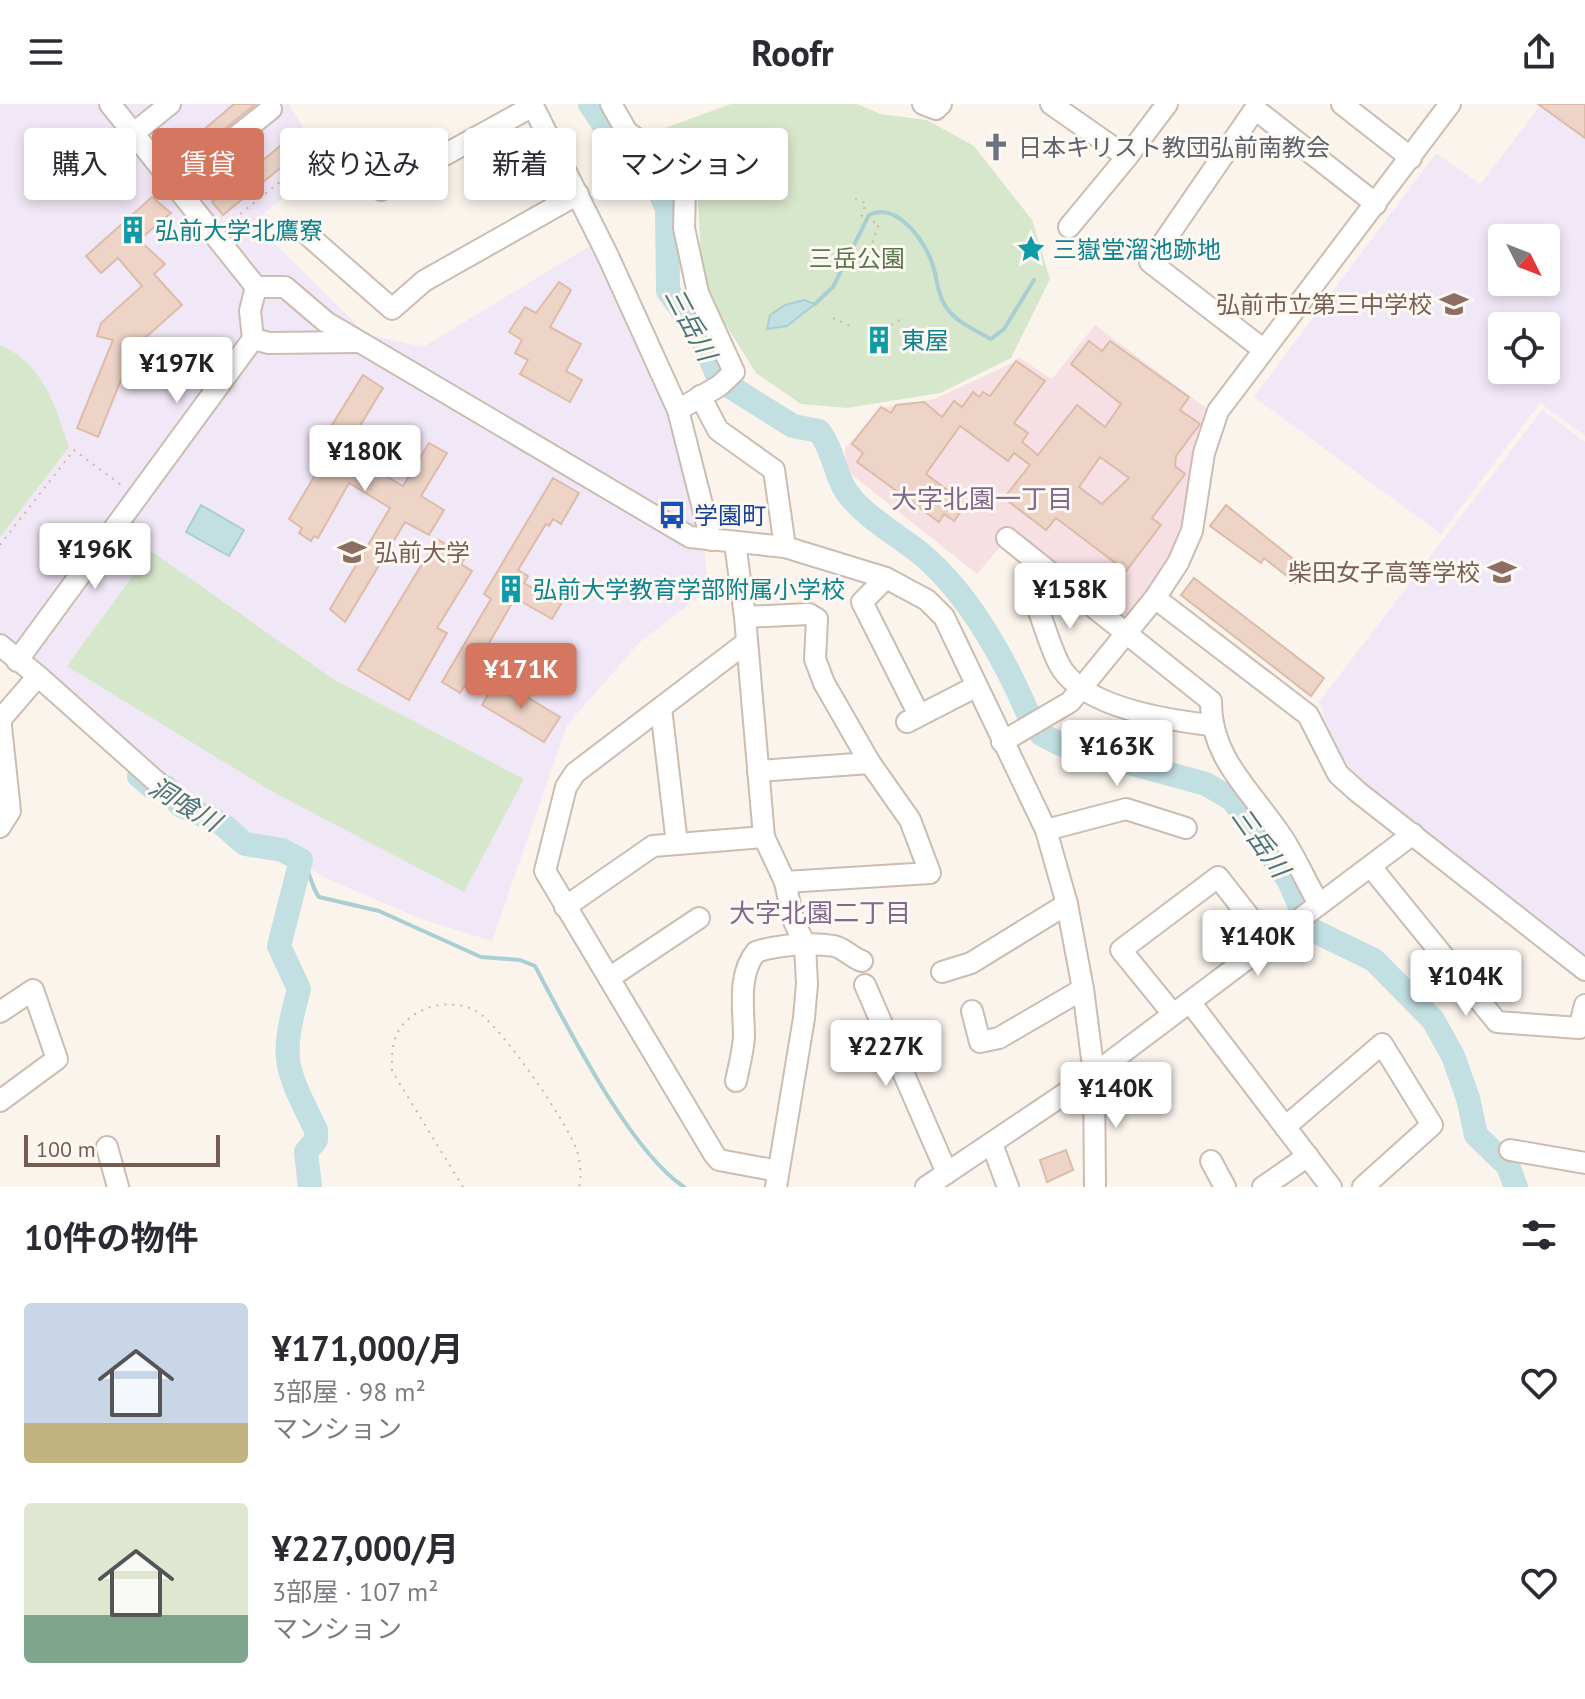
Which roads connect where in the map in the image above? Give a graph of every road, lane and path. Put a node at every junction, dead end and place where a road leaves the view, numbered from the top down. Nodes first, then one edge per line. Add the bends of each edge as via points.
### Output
1 (110, 104) edge
2 (170, 104) edge
3 (611, 104) edge
4 (923, 104) edge
5 (941, 104) edge
6 (1051, 104) edge
7 (1167, 104) edge
8 (1342, 104) edge
9 (1450, 104) edge
10 (533, 105) edge
11 (271, 109) dead end
12 (130, 128) edge
13 (247, 128) edge
14 (136, 131) edge
15 (136, 135) edge
16 (448, 153) edge
17 (152, 155) edge
18 (1127, 157) junction
19 (1411, 158) junction
20 (280, 182) edge
21 (578, 194) junction
22 (855, 199) dead end
23 (188, 200) edge
24 (1376, 204) junction
25 (1069, 227) dead end
26 (215, 234) junction
27 (309, 236) dead end
28 (879, 260) dead end
29 (256, 287) junction
30 (833, 318) dead end
31 (901, 319) dead end
32 (852, 327) dead end
33 (884, 329) dead end
34 (253, 339) junction
35 (359, 342) junction
36 (1264, 350) junction
37 (700, 396) junction
38 (678, 410) junction
39 (137, 496) junction
40 (1007, 538) dead end
41 (711, 540) junction
42 (735, 543) junction
43 (0, 545) edge
44 (785, 547) junction
45 (1052, 574) junction
46 (886, 578) junction
47 (1155, 598) junction
48 (745, 617) junction
49 (1126, 634) junction
50 (747, 642) junction
51 (0, 645) edge
52 (17, 661) junction
53 (35, 680) junction
54 (977, 686) junction
55 (1083, 687) junction
56 (661, 708) junction
57 (1, 718) edge
58 (1210, 725) junction
59 (1002, 742) junction
60 (870, 763) junction
61 (758, 771) junction
62 (158, 783) dead end
63 (0, 827) edge
64 (1186, 828) dead end
65 (1046, 830) junction
66 (1413, 834) junction
67 (764, 837) junction
68 (677, 844) junction
69 (1371, 867) junction
70 (785, 882) junction
71 (1067, 904) junction
72 (565, 907) junction
73 (1308, 911) junction
74 (699, 918) dead end
75 (1269, 942) junction
76 (805, 945) junction
77 (862, 961) dead end
78 (1585, 970) edge
79 (942, 972) dead end
80 (609, 978) junction
81 (865, 985) dead end
82 (1083, 989) junction
83 (1585, 1005) edge
84 (1182, 1008) junction
85 (972, 1011) dead end
86 (0, 1012) edge
87 (1094, 1074) junction
88 (736, 1081) dead end
89 (0, 1101) edge
90 (1285, 1127) junction
91 (992, 1144) junction
92 (107, 1147) dead end
93 (1510, 1150) dead end
94 (1308, 1156) junction
95 (1211, 1161) dead end
96 (1585, 1163) edge
97 (947, 1173) junction
98 (777, 1179) edge
99 (118, 1187) edge
100 (463, 1187) edge
101 (579, 1187) edge
102 (926, 1187) edge
103 (1008, 1187) edge
104 (1095, 1187) edge
105 (1225, 1187) edge
106 (1263, 1187) edge
107 (1331, 1187) edge
108 (1363, 1187) edge

1 - 12 street
2 - 14 street
3 - 37 street via 627,132 653,150 685,190 684,228 698,293 734,372
4 - 5 street via 936,109
6 - 18 street
7 - 18 street
8 - 19 street
9 - 19 street
10 - 16 street
10 - 21 street
11 - 13 street
15 - 17 street
18 - 25 street
19 - 24 street
20 - 26 path
21 - 27 street via 424,281 392,309
21 - 38 street
22 - 28 path via 866,203 861,218 879,224 871,246
23 - 26 street
24 - 36 street
24 - 36 street via 1255,109 1150,262
26 - 29 street
29 - 34 street via 250,311
29 - 35 street via 285,287
30 - 32 path
31 - 33 path
34 - 35 street
34 - 39 street
35 - 41 street via 690,537
36 - 47 street via 1209,429 1192,531
37 - 38 street
37 - 44 street via 718,430 774,470
38 - 41 street
39 - 43 path via 74,450
39 - 52 street
40 - 45 street
41 - 42 street
42 - 44 street
42 - 48 street
44 - 46 street
45 - 49 street
45 - 55 street via 1035,600 1060,667
46 - 54 street via 927,600 944,617
46 - 54 street via 862,602 913,718
47 - 49 street
47 - 66 street via 1308,715 1338,774
48 - 50 street
48 - 60 street via 809,614 817,619 815,659
49 - 55 street
49 - 58 street via 1211,701
50 - 56 street
50 - 61 street
51 - 52 street
52 - 53 street
53 - 57 street
53 - 62 street
54 - 59 street
55 - 58 street via 1092,696 1159,719
55 - 59 street via 1070,702
56 - 68 street
56 - 72 street via 575,773 566,787 545,871
57 - 63 street via 10,811
58 - 73 street via 1232,773 1282,837
59 - 65 street
60 - 61 street
60 - 70 street via 910,820 930,873
61 - 67 street
64 - 65 street via 1126,809
65 - 71 street
66 - 69 street
66 - 78 street
67 - 68 street
67 - 70 street
68 - 72 street via 653,846
69 - 73 street
69 - 83 street via 1497,1022 1579,1028
70 - 76 street
71 - 79 street via 971,963
71 - 82 street
72 - 80 street
73 - 75 street
74 - 80 street
75 - 84 street
75 - 84 street via 1218,877 1121,950
76 - 77 street via 838,946
76 - 88 street via 760,950 749,961
76 - 98 street via 804,1018
80 - 98 street via 719,1160
81 - 97 street
82 - 85 street via 999,1038 980,1042
82 - 87 street
84 - 87 street
84 - 90 street
86 - 89 street via 33,990 57,1059
87 - 91 street
87 - 104 street
90 - 94 street
90 - 108 street via 1382,1044 1432,1125
91 - 97 street
91 - 103 street
92 - 99 street
93 - 96 street
94 - 106 street
94 - 107 street
95 - 105 street
97 - 102 street
100 - 101 path via 392,1071 397,1031 428,1006 474,1009 493,1023 577,1150

